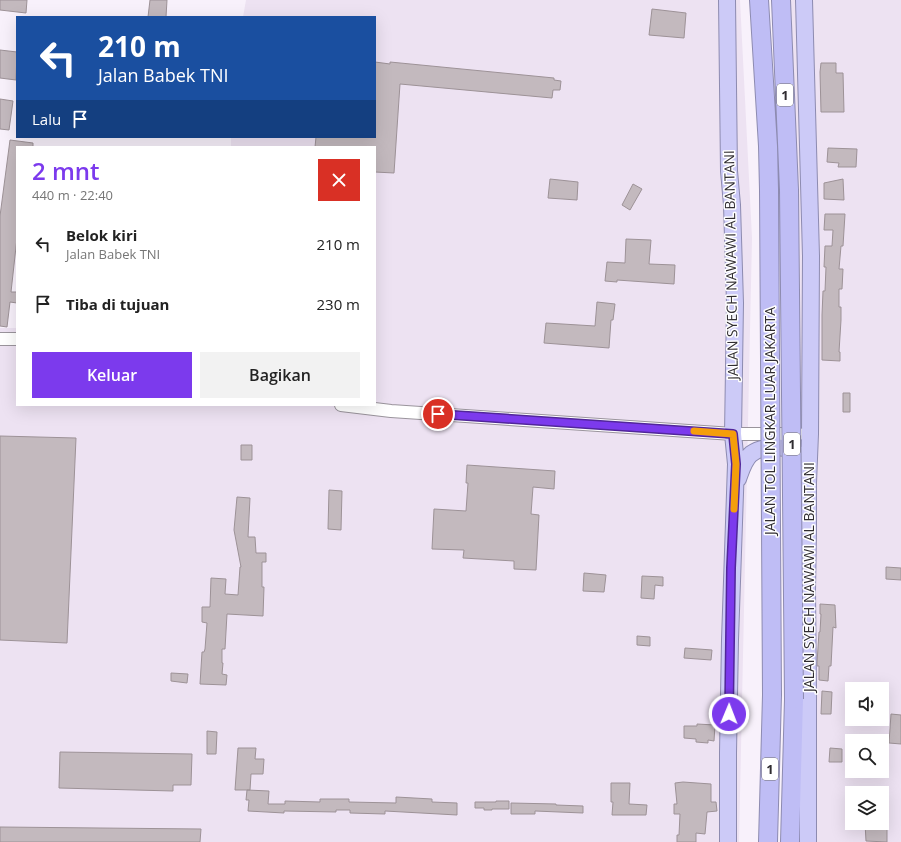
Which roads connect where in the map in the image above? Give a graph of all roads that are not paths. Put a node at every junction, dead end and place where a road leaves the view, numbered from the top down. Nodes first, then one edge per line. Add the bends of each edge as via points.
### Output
1 (727, 0) edge
2 (759, 0) edge
3 (781, 0) edge
4 (804, 0) edge
5 (0, 339) edge
6 (16, 339) edge
7 (350, 406) edge
8 (733, 434) junction
9 (810, 434) junction
10 (808, 483) junction
11 (736, 484) junction
12 (728, 842) edge
13 (768, 842) edge
14 (790, 842) edge
15 (808, 842) edge

1 - 8 highway, JALAN SYECH NAWAWI AL BANTANI via 729,171 735,303
2 - 13 highway, JALAN TOL LINGKAR LUAR JAKARTA / 1, bridge via 769,190 772,695
3 - 14 highway, JALAN TOL LINGKAR LUAR JAKARTA / 1, bridge via 789,190 794,699
4 - 9 highway, JALAN SYECH NAWAWI AL BANTANI via 811,227
5 - 6 street
7 - 8 street
8 - 9 street
8 - 11 highway, JALAN SYECH NAWAWI AL BANTANI
9 - 10 highway, JALAN SYECH NAWAWI AL BANTANI
10 - 11 highway via 798,454 776,448 761,450 747,458
10 - 15 highway, JALAN SYECH NAWAWI AL BANTANI
11 - 12 highway, JALAN SYECH NAWAWI AL BANTANI via 730,640

